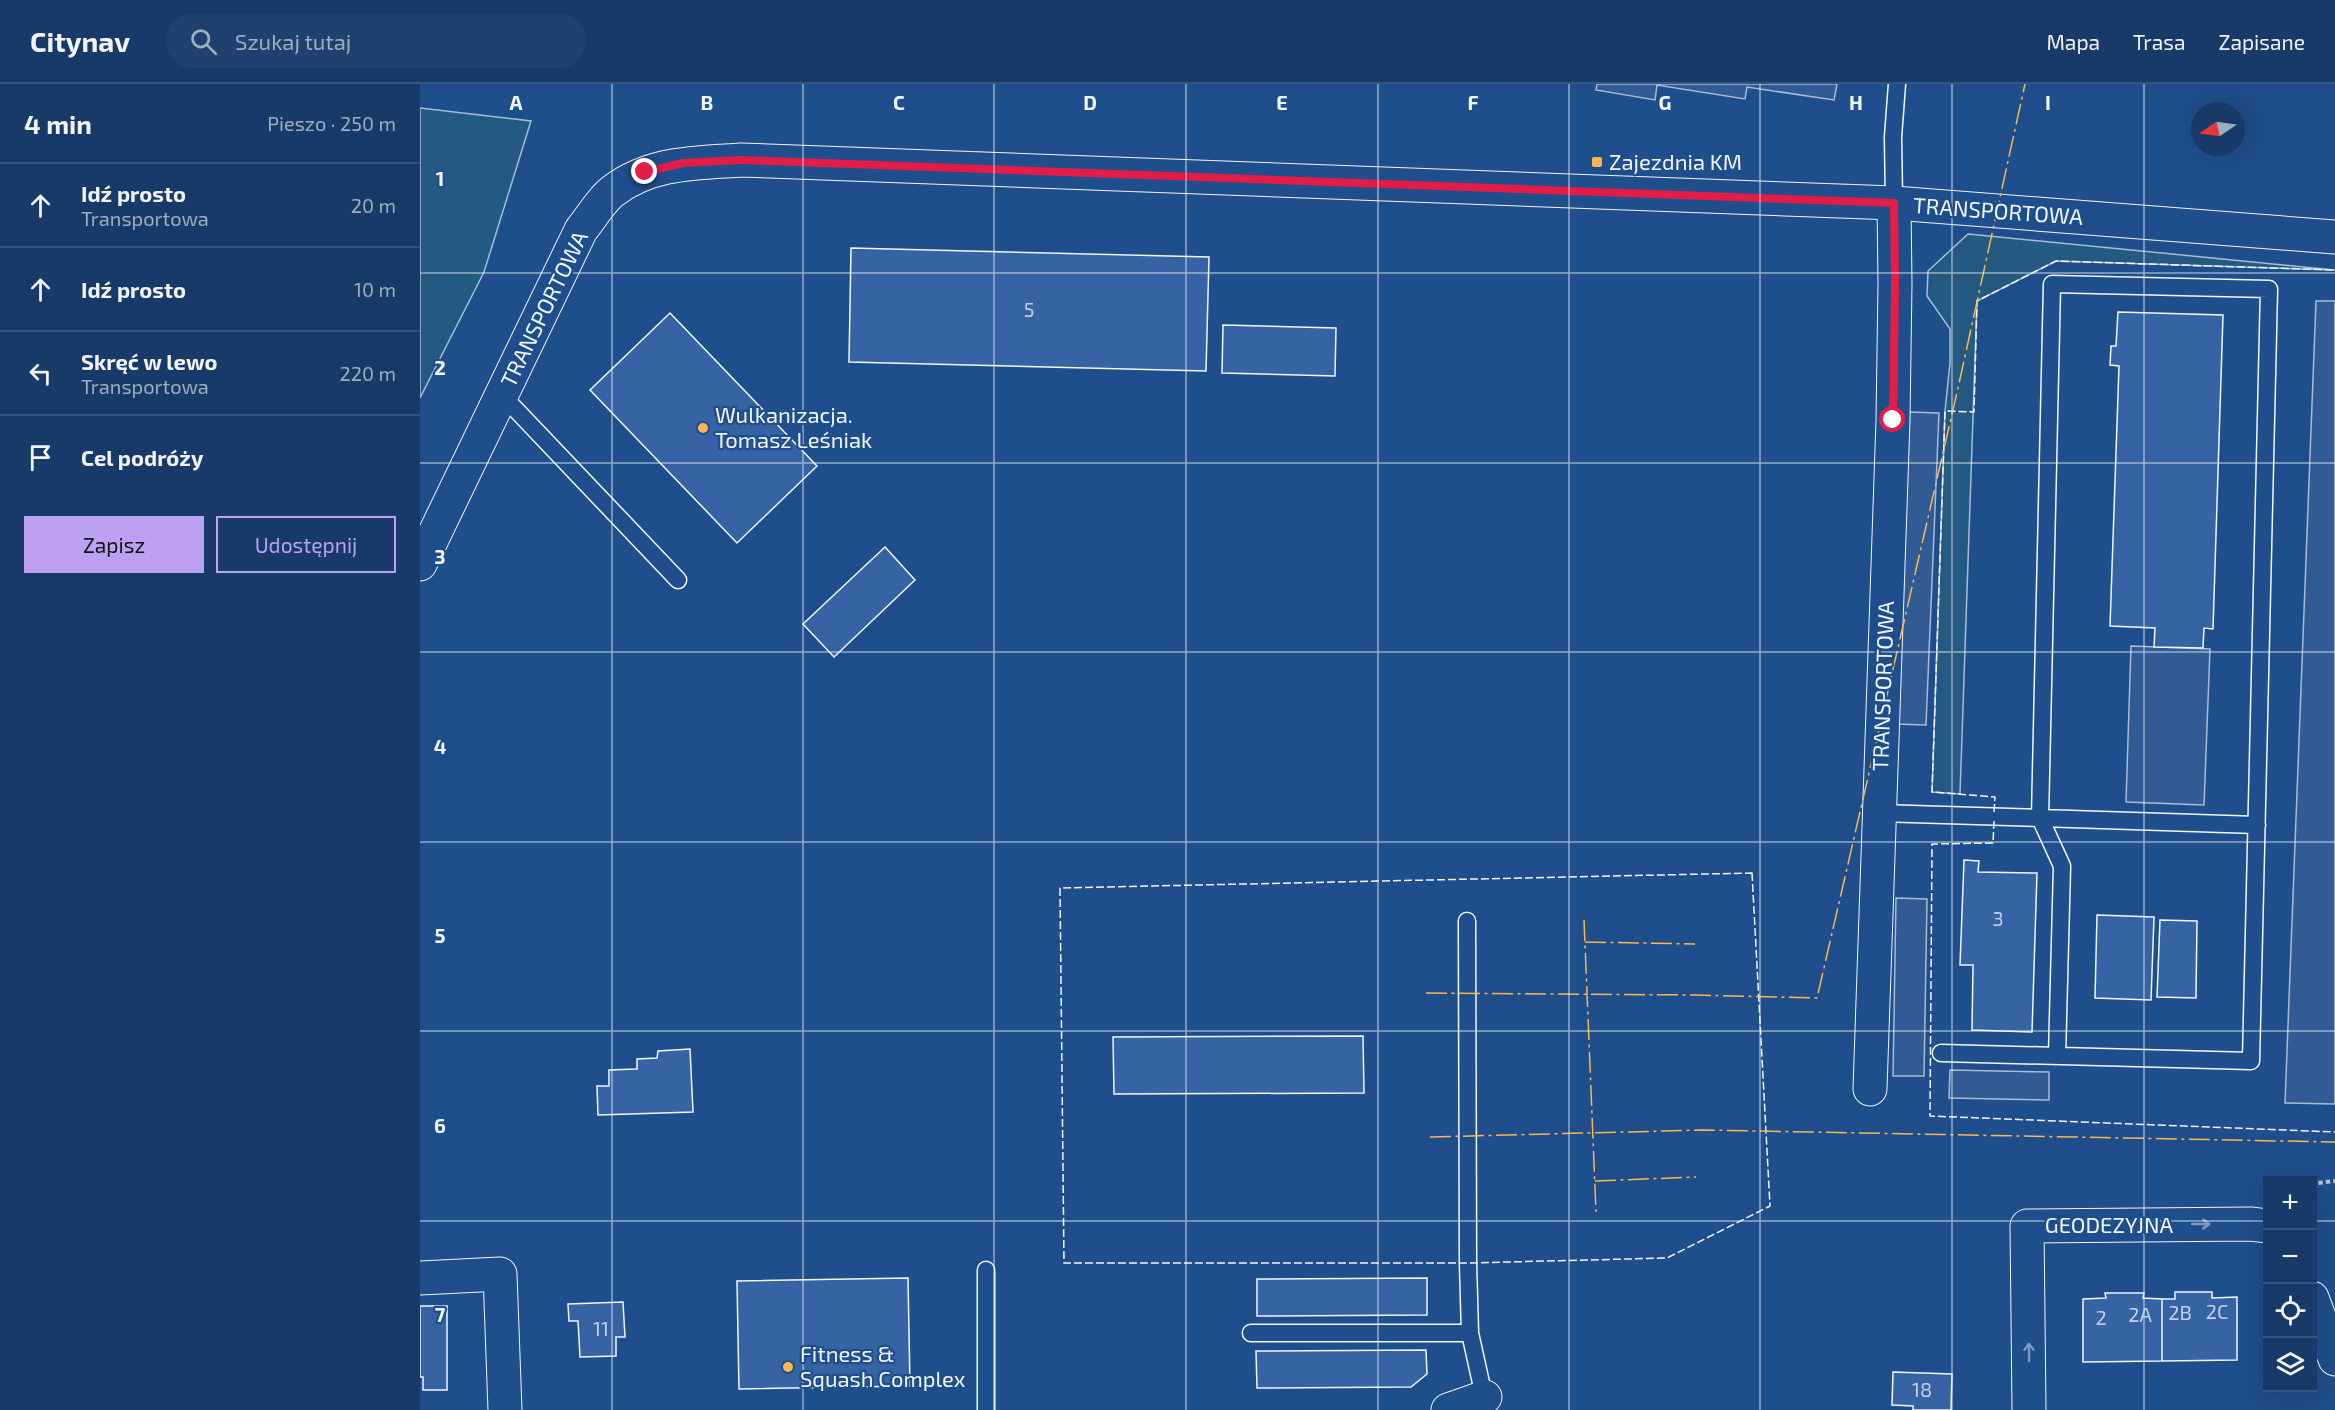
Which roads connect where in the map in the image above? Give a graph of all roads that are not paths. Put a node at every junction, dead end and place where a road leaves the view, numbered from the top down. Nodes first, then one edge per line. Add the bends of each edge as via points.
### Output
1 (1897, 84) edge
2 (1894, 203) junction
3 (2335, 237) edge
4 (502, 394) junction
5 (420, 564) edge
6 (678, 580) dead end
7 (1879, 813) junction
8 (2040, 818) junction
9 (2257, 825) junction
10 (1467, 921) dead end
11 (1941, 1053) dead end
12 (2056, 1056) junction
13 (1870, 1089) dead end
14 (2263, 1225) edge
15 (986, 1270) dead end
16 (420, 1278) edge
17 (2317, 1309) edge
18 (1251, 1333) dead end
19 (1470, 1333) junction
20 (2335, 1359) edge
21 (1485, 1404) edge
22 (505, 1410) edge
23 (986, 1410) edge
24 (1448, 1410) edge
25 (2029, 1410) edge

1 - 2 lane
2 - 3 street, TRANSPORTOWA
2 - 4 street, TRANSPORTOWA via 741,160 683,163 645,172 612,192 580,230
2 - 7 street, TRANSPORTOWA via 1893,420
4 - 5 street, TRANSPORTOWA
4 - 6 lane
7 - 8 lane
7 - 13 street, TRANSPORTOWA
8 - 9 lane
8 - 9 lane via 2052,284 2269,289
8 - 12 lane via 2062,866
9 - 12 lane via 2252,1061
10 - 19 lane
11 - 12 lane
25 -> 14 street, GEODEZYJNA via 2027,1226
15 - 23 lane
16 - 22 street via 500,1274
17 - 20 street
18 - 19 lane
19 - 21 lane
21 - 24 street

